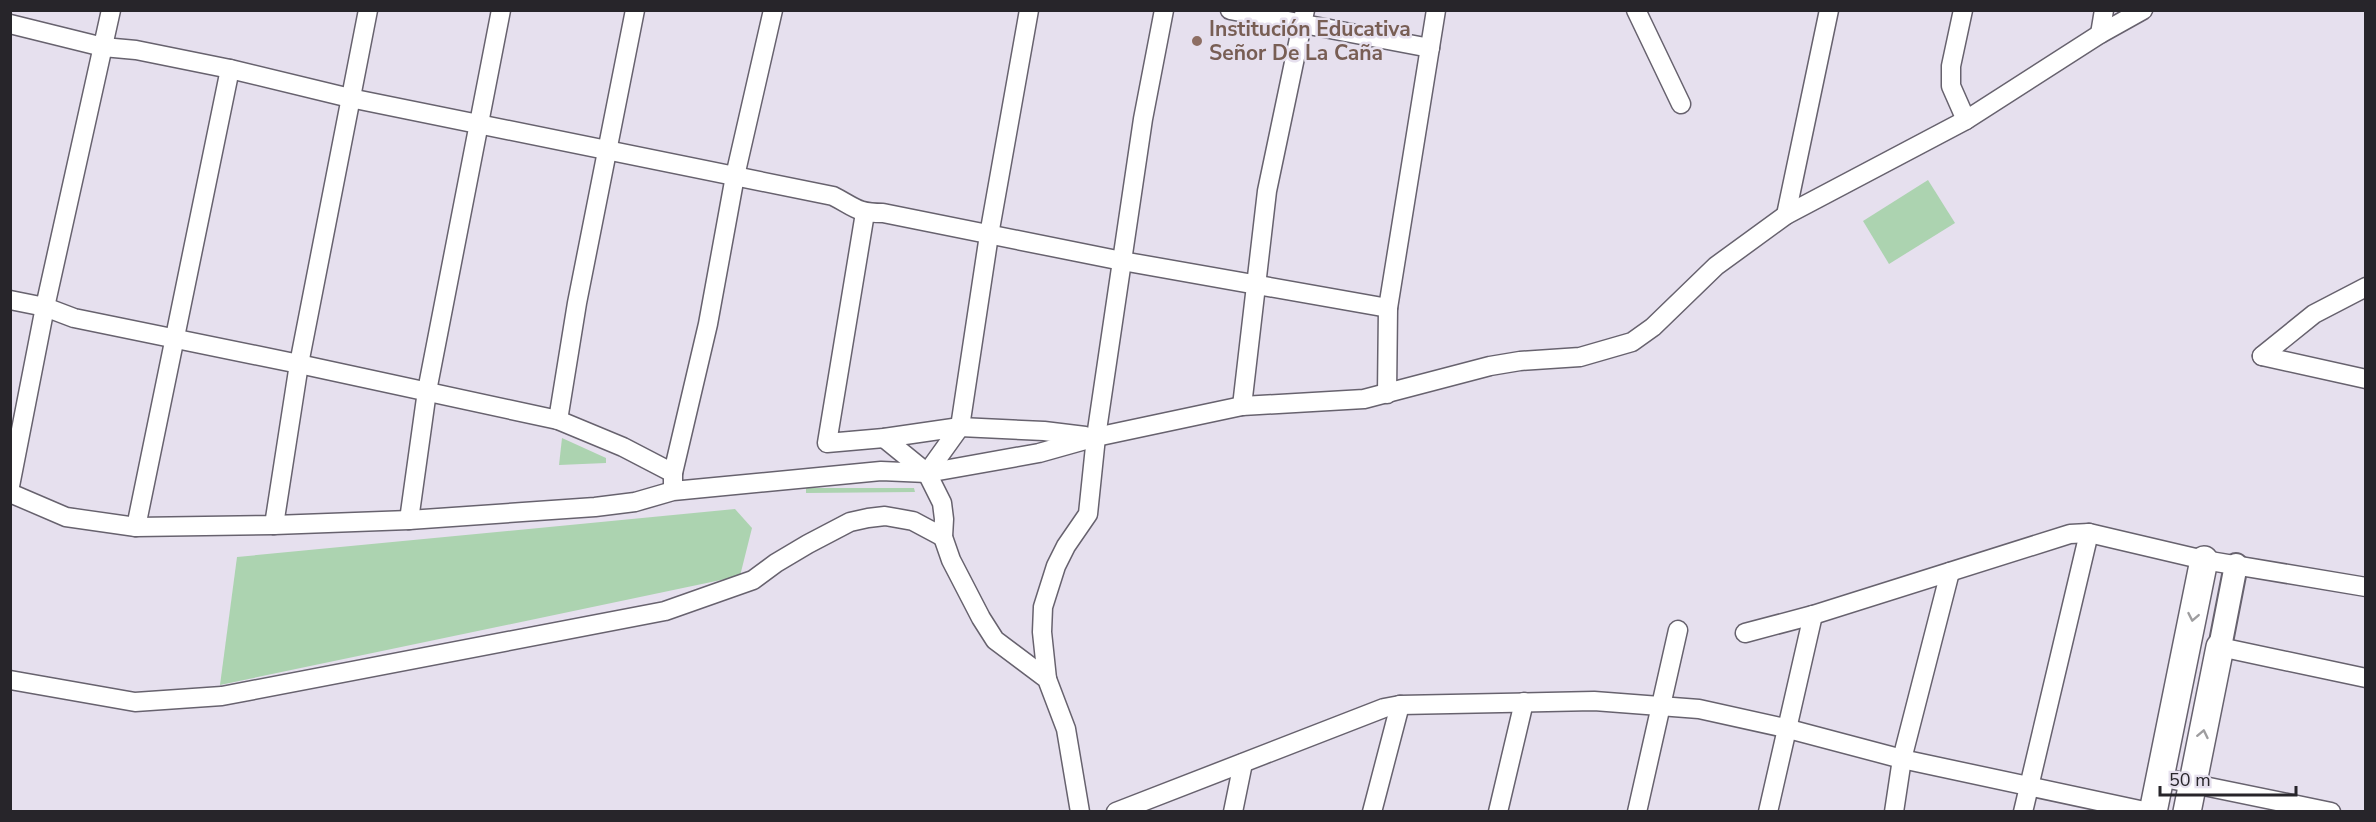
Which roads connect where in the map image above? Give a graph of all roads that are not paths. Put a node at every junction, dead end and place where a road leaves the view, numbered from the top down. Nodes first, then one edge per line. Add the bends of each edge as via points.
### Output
1 (111, 10) edge
2 (368, 10) edge
3 (501, 10) edge
4 (635, 10) edge
5 (773, 10) edge
6 (1029, 10) edge
7 (1164, 10) edge
8 (1230, 10) edge
9 (1436, 10) edge
10 (1636, 10) edge
11 (1828, 10) edge
12 (1963, 10) edge
13 (2104, 10) edge
14 (2143, 10) edge
15 (1303, 18) edge
16 (10, 24) edge
17 (2100, 34) junction
18 (103, 47) junction
19 (1430, 48) junction
20 (230, 69) junction
21 (350, 98) junction
22 (1681, 104) dead end
23 (1966, 120) junction
24 (478, 122) junction
25 (606, 151) junction
26 (735, 176) junction
27 (865, 213) junction
28 (1786, 215) junction
29 (989, 236) junction
30 (1122, 261) junction
31 (1256, 285) junction
32 (2366, 287) edge
33 (10, 300) edge
34 (45, 307) junction
35 (1388, 308) junction
36 (173, 339) junction
37 (299, 364) junction
38 (2366, 379) edge
39 (427, 391) junction
40 (1387, 394) junction
41 (1242, 406) junction
42 (558, 420) junction
43 (960, 427) junction
44 (1096, 437) junction
45 (884, 438) junction
46 (927, 473) junction
47 (673, 482) junction
48 (10, 486) edge
49 (10, 493) edge
50 (409, 520) junction
51 (274, 525) junction
52 (136, 527) junction
53 (2089, 532) junction
54 (943, 537) junction
55 (2204, 560) junction
56 (2236, 565) junction
57 (1950, 572) junction
58 (2366, 587) edge
59 (1813, 615) junction
60 (1678, 630) dead end
61 (1745, 633) dead end
62 (2220, 646) junction
63 (2366, 678) edge
64 (1047, 679) junction
65 (10, 680) edge
66 (1524, 702) junction
67 (1400, 705) junction
68 (1662, 706) junction
69 (1785, 728) junction
70 (1902, 759) junction
71 (1243, 763) junction
72 (2160, 777) junction
73 (2193, 783) junction
74 (2028, 786) junction
75 (1080, 812) edge
76 (1116, 812) edge
77 (1233, 812) edge
78 (1372, 812) edge
79 (1498, 812) edge
80 (1637, 812) edge
81 (1768, 812) edge
82 (1894, 812) edge
83 (2023, 812) edge
84 (2151, 812) edge
85 (2187, 812) edge
86 (2331, 812) edge

1 - 18 street
2 - 21 street
3 - 24 street
4 - 25 street
5 - 26 street
6 - 29 street
7 - 30 street
8 - 15 street
9 - 19 street
10 - 22 street
11 - 28 street
12 - 23 street via 1951,66 1951,86
13 - 17 street
14 - 17 street
15 - 19 street
15 - 31 street via 1267,191
16 - 18 street
17 - 23 street
18 - 20 street
18 - 34 street
19 - 35 street
20 - 21 street
20 - 36 street
21 - 24 street
21 - 37 street
23 - 28 street
24 - 25 street
24 - 39 street
25 - 26 street
25 - 42 street
26 - 27 street via 833,196
26 - 47 street
27 - 29 street via 882,213
27 - 45 street via 827,443
28 - 40 street via 1716,266 1632,342 1580,357 1473,369
29 - 30 street
29 - 43 street
30 - 31 street
30 - 44 street
31 - 35 street
31 - 41 street
32 - 38 street via 2314,314 2262,356
33 - 34 street
34 - 36 street via 74,318
34 - 48 street
35 - 40 street
36 - 37 street
36 - 52 street
37 - 39 street
37 - 51 street
39 - 42 street
39 - 50 street
40 - 41 street
41 - 44 street
42 - 47 street via 624,447
43 - 44 street
43 - 45 street
43 - 46 street
44 - 46 street via 1039,453
44 - 64 street via 1088,514 1056,566 1043,607
45 - 46 street
46 - 47 street via 881,471
46 - 54 street via 942,503
47 - 50 street via 634,502
49 - 52 street via 66,517
50 - 51 street
51 - 52 street
53 - 55 street
53 - 57 street via 2070,534
53 - 74 street
54 - 64 street via 965,590 995,640
54 - 65 street via 913,521 885,516 868,518 850,522 808,544 753,580 665,611 222,696 135,702
55 - 56 street
55 -> 72 main road
56 - 58 street
56 - 62 street
57 - 59 street
57 - 70 street
59 - 61 street
59 - 69 street
60 - 68 street
62 - 63 street
73 -> 62 main road
64 - 75 street via 1066,729
66 - 67 street
66 - 68 street via 1594,701
66 - 79 street
67 - 71 street
67 - 78 street
68 - 69 street via 1699,709
68 - 80 street
69 - 70 street
69 - 81 street
70 - 74 street
70 - 82 street
71 - 76 street
71 - 77 street
72 - 73 street
72 - 84 main road
73 - 85 main road
73 - 86 street
74 - 83 street
74 - 84 street

